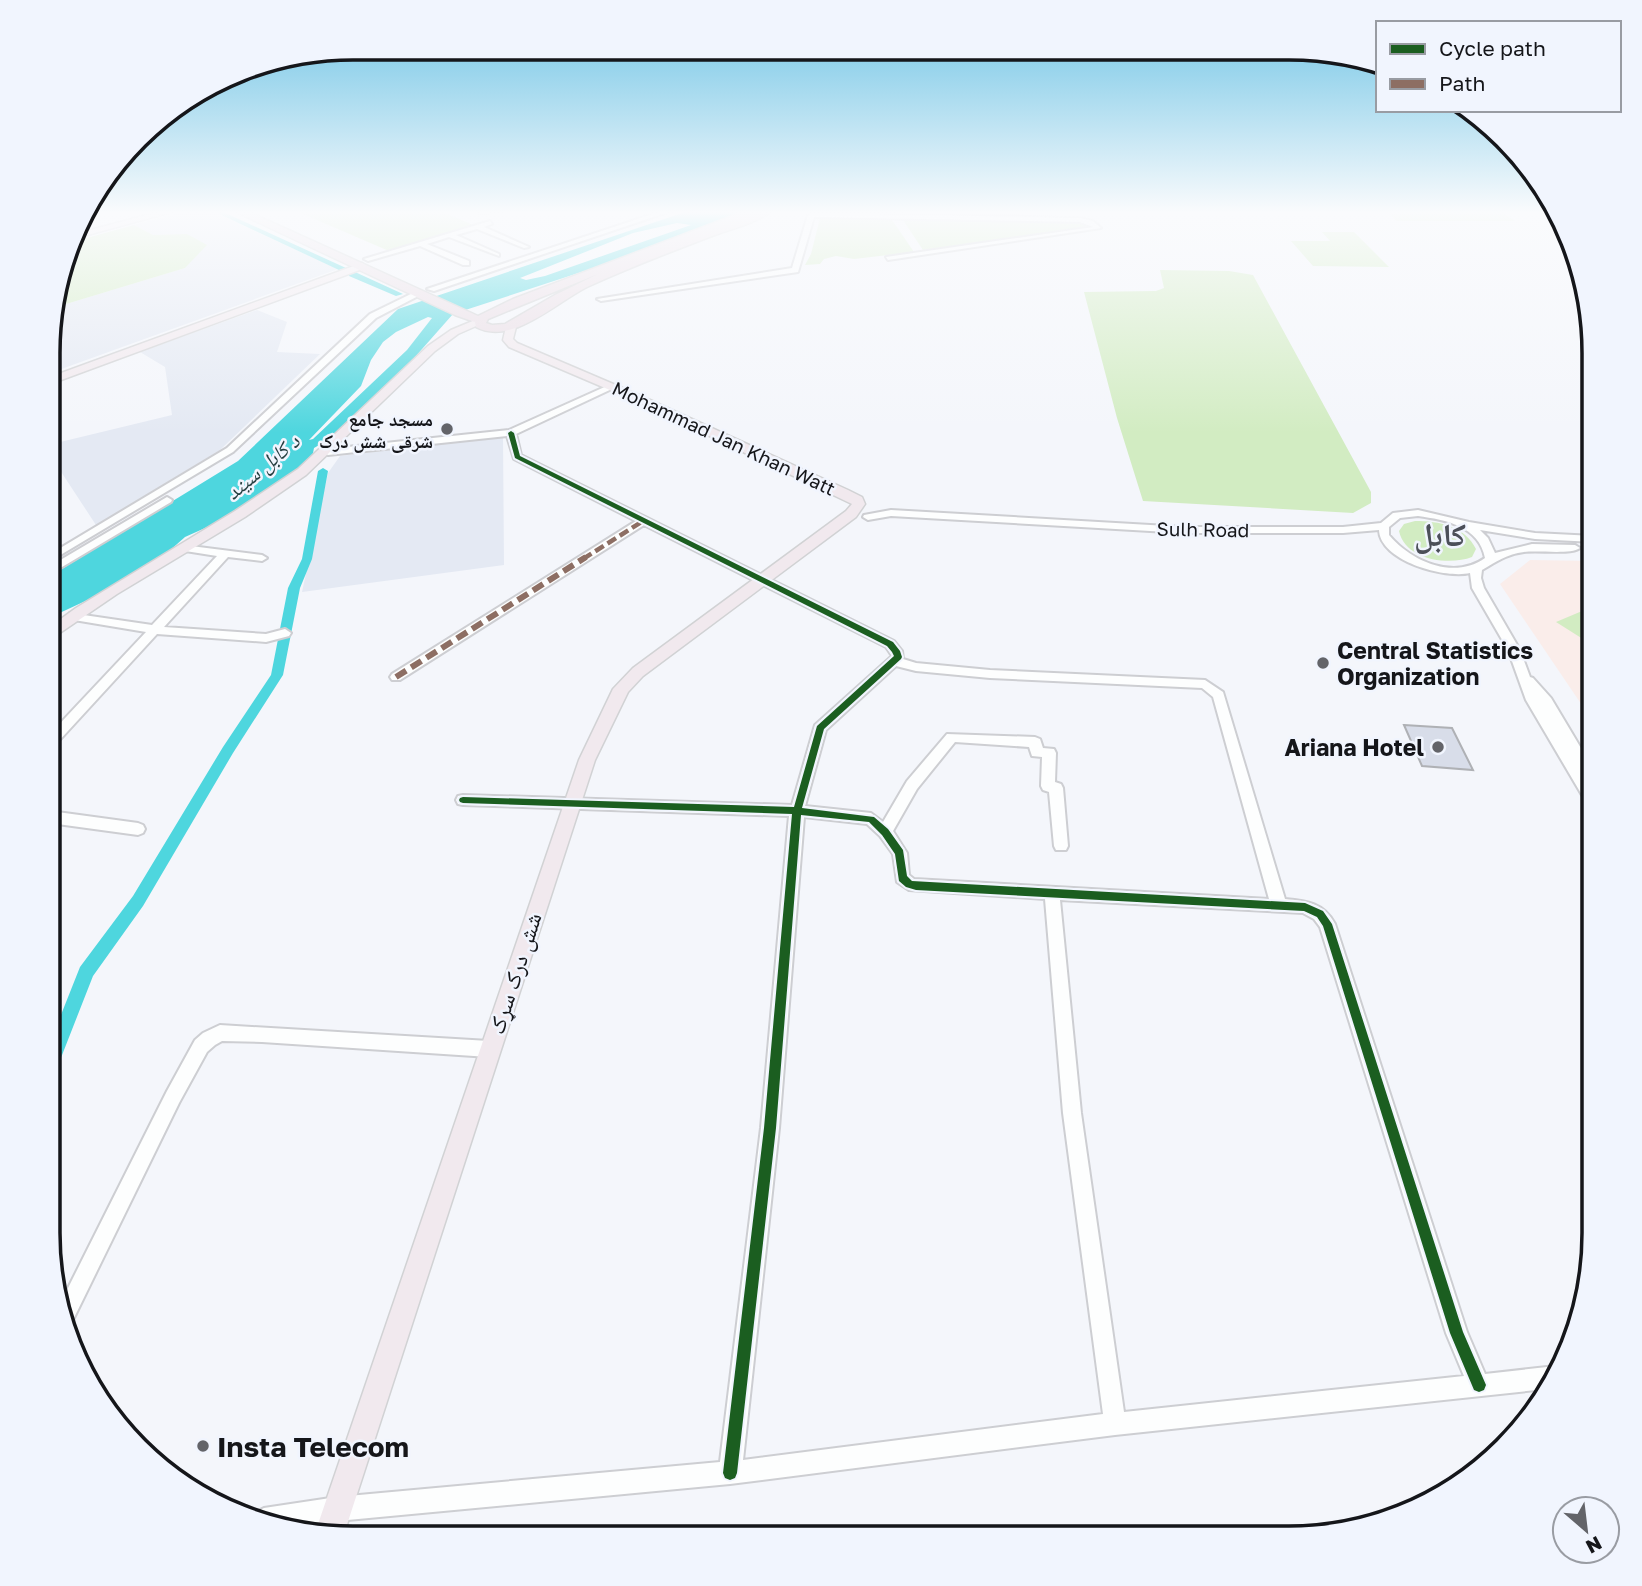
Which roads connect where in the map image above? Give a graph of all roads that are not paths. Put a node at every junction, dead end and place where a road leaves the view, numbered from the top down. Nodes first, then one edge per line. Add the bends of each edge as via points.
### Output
1 (303, 285) edge
2 (410, 285) edge
3 (455, 285) edge
4 (559, 285) edge
5 (583, 285) edge
6 (695, 285) edge
7 (429, 294) junction
8 (601, 299) dead end
9 (388, 307) junction
10 (495, 312) junction
11 (480, 320) junction
12 (516, 324) junction
13 (491, 329) junction
14 (436, 346) junction
15 (60, 375) edge
16 (611, 387) junction
17 (250, 431) junction
18 (263, 432) junction
19 (511, 433) junction
20 (328, 452) junction
21 (859, 515) junction
22 (643, 521) junction
23 (1462, 523) junction
24 (1384, 526) junction
25 (1582, 539) edge
26 (183, 548) junction
27 (1582, 548) edge
28 (60, 551) edge
29 (225, 554) junction
30 (262, 558) dead end
31 (1491, 559) junction
32 (60, 565) edge
33 (1476, 570) junction
34 (760, 580) junction
35 (74, 616) junction
36 (60, 627) edge
37 (156, 630) junction
38 (285, 633) dead end
39 (895, 661) junction
40 (396, 677) dead end
41 (60, 731) edge
42 (1582, 778) edge
43 (463, 800) dead end
44 (573, 805) junction
45 (797, 811) junction
46 (60, 818) edge
47 (138, 829) dead end
48 (885, 832) junction
49 (1060, 846) dead end
50 (1052, 893) junction
51 (1279, 905) junction
52 (489, 1049) junction
53 (69, 1308) edge
54 (1544, 1378) edge
55 (1479, 1385) junction
56 (1115, 1424) junction
57 (730, 1473) junction
58 (337, 1509) junction
59 (280, 1518) edge
60 (332, 1526) edge

1 - 15 main road
2 - 7 highway
3 - 7 street
4 - 10 highway
5 - 12 highway
6 - 8 street
7 - 9 street
7 - 10 highway
7 - 11 highway
9 - 17 street
9 - 18 street via 384,316
10 - 11 highway
10 - 12 highway via 523,317
11 - 13 highway
11 - 14 main road via 455,330
12 - 13 highway
12 - 16 main road, Mohammad Jan Khan Watt via 508,340 511,344
13 - 14 main road via 462,333
14 - 20 main road
16 - 19 street
16 - 21 main road, Mohammad Jan Khan Watt via 857,500
17 - 18 street
17 - 28 street via 204,467
18 - 32 street via 219,469
19 - 20 street
19 - 22 street via 517,457
20 - 26 main road
21 - 24 street, Sulh Road via 1040,527 1343,530
21 - 34 main road, شش درک سړک
22 - 34 street
22 - 40 street
23 - 24 street, Sulh Road via 1418,513 1397,515
23 - 25 street, Sulh Road
23 - 31 street via 1491,547
24 - 33 street via 1390,544 1413,560 1452,571
26 - 29 street
26 - 35 main road
27 - 31 street via 1532,547
29 - 30 street
29 - 37 street
31 - 33 street
33 - 42 street via 1479,588 1514,650 1532,700
34 - 39 street via 890,644 897,651
34 - 44 main road, شش درک سړک via 621,689 587,760
35 - 36 main road
35 - 37 street
37 - 38 street via 266,638
37 - 41 street
39 - 45 street via 820,728
39 - 51 street via 978,673 1205,684 1213,689 1219,695
43 - 44 street
44 - 45 street
44 - 52 main road, شش درک سړک
45 - 48 street via 871,819
45 - 57 street via 770,1128
46 - 47 street
48 - 49 street via 901,801 952,737 1035,742 1037,752 1049,753 1048,786 1056,788
48 - 50 street via 900,853 902,878 909,884
50 - 51 street
50 - 56 street via 1072,1113
51 - 55 street via 1305,906 1327,924 1457,1332
52 - 53 street via 262,1034 220,1033 209,1039 173,1097
52 - 58 main road, شش درک سړک
54 - 55 street
55 - 56 street
56 - 57 street
57 - 58 street
58 - 59 street
58 - 60 main road, شش درک سړک

